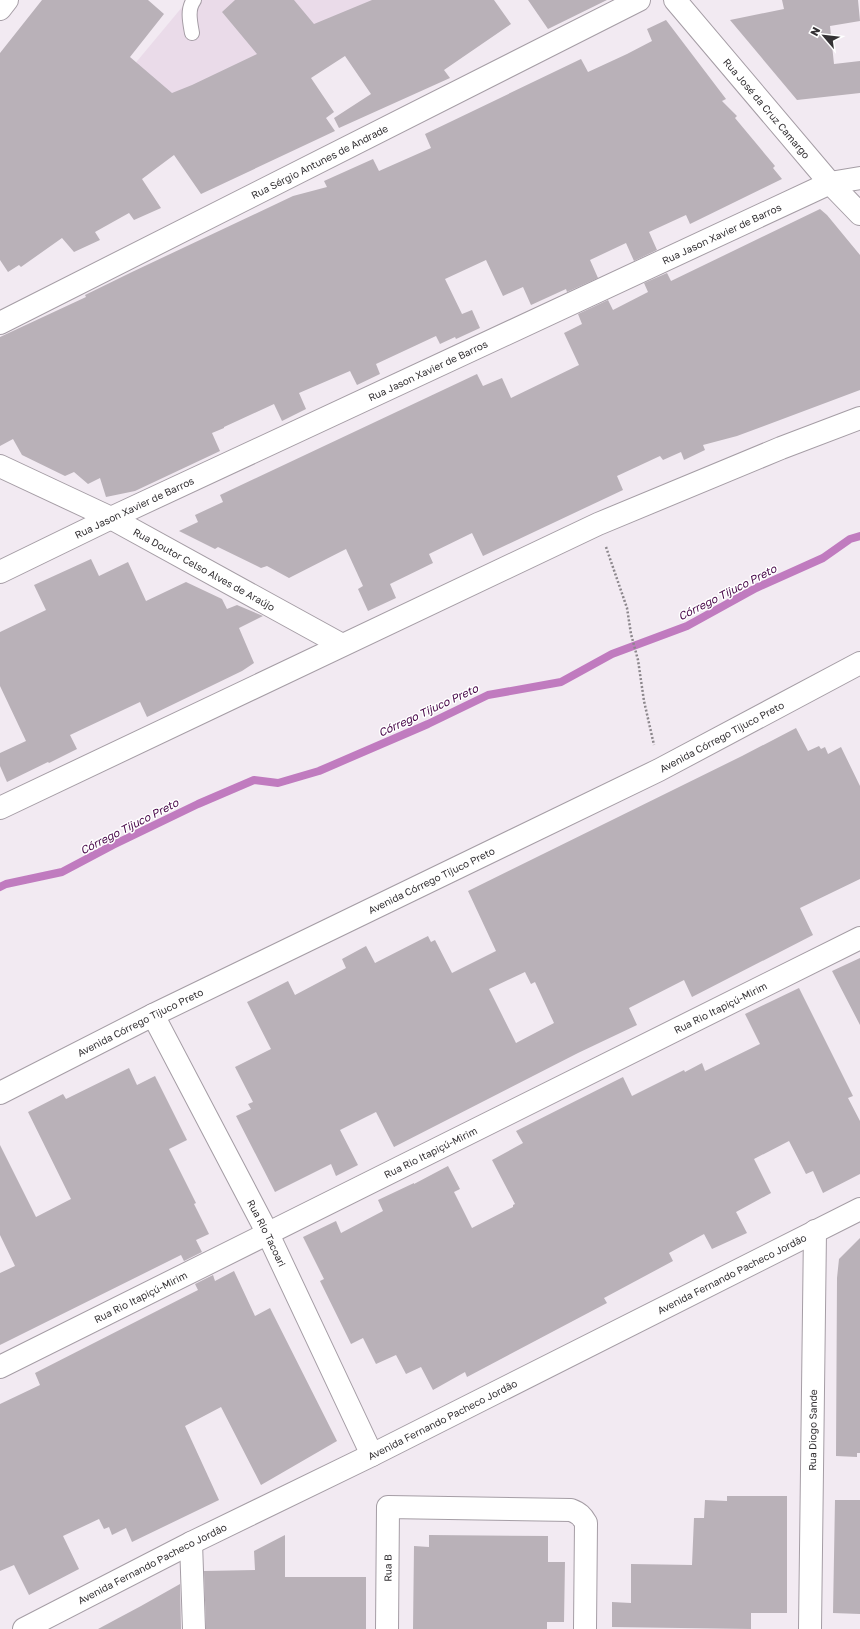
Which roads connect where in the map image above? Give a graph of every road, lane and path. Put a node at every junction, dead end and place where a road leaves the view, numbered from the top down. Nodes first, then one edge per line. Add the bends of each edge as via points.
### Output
1 (7, 0) edge
2 (194, 0) edge
3 (639, 0) edge
4 (675, 0) edge
5 (0, 9) edge
6 (192, 33) dead end
7 (860, 178) edge
8 (830, 183) junction
9 (860, 214) edge
10 (0, 323) edge
11 (860, 418) edge
12 (0, 466) edge
13 (111, 518) junction
14 (598, 524) junction
15 (0, 572) edge
16 (342, 645) junction
17 (860, 664) edge
18 (659, 770) junction
19 (0, 808) edge
20 (860, 938) edge
21 (154, 1015) junction
22 (0, 1092) edge
23 (860, 1209) edge
24 (815, 1231) junction
25 (268, 1234) junction
26 (0, 1367) edge
27 (372, 1455) junction
28 (191, 1543) junction
29 (24, 1629) edge
30 (194, 1629) edge
31 (387, 1629) edge
32 (585, 1629) edge
33 (810, 1629) edge

1 - 5 street
2 - 6 lane via 191,3 189,18
3 - 10 street, Rua Sérgio Antunes de Andrade
4 - 8 street, Rua José da Cruz Camargo
7 - 8 street, Rua Jason Xavier de Barros
8 - 9 street, Rua José da Cruz Camargo
8 - 13 street, Rua Jason Xavier de Barros
11 - 14 street
12 - 13 street, Rua Doutor Celso Alves de Araújo
13 - 15 street, Rua Jason Xavier de Barros
13 - 16 street, Rua Doutor Celso Alves de Araújo
14 - 16 street
14 - 18 path via 627,608
16 - 19 street
17 - 18 street, Avenida Córrego Tijuco Preto
18 - 21 street, Avenida Córrego Tijuco Preto
20 - 25 street, Rua Rio Itapiçú-Mirim
21 - 22 street, Avenida Córrego Tijuco Preto
21 - 25 street, Rua Rio Tacoari
23 - 24 street, Avenida Fernando Pacheco Jordão
24 - 27 street, Avenida Fernando Pacheco Jordão
24 - 33 street, Rua Diogo Sande
25 - 26 street, Rua Rio Itapiçú-Mirim
25 - 27 street, Rua Rio Tacoari
27 - 28 street, Avenida Fernando Pacheco Jordão
28 - 29 street, Avenida Fernando Pacheco Jordão
28 - 30 street
31 - 32 street, Rua B via 388,1507 578,1512 586,1523

